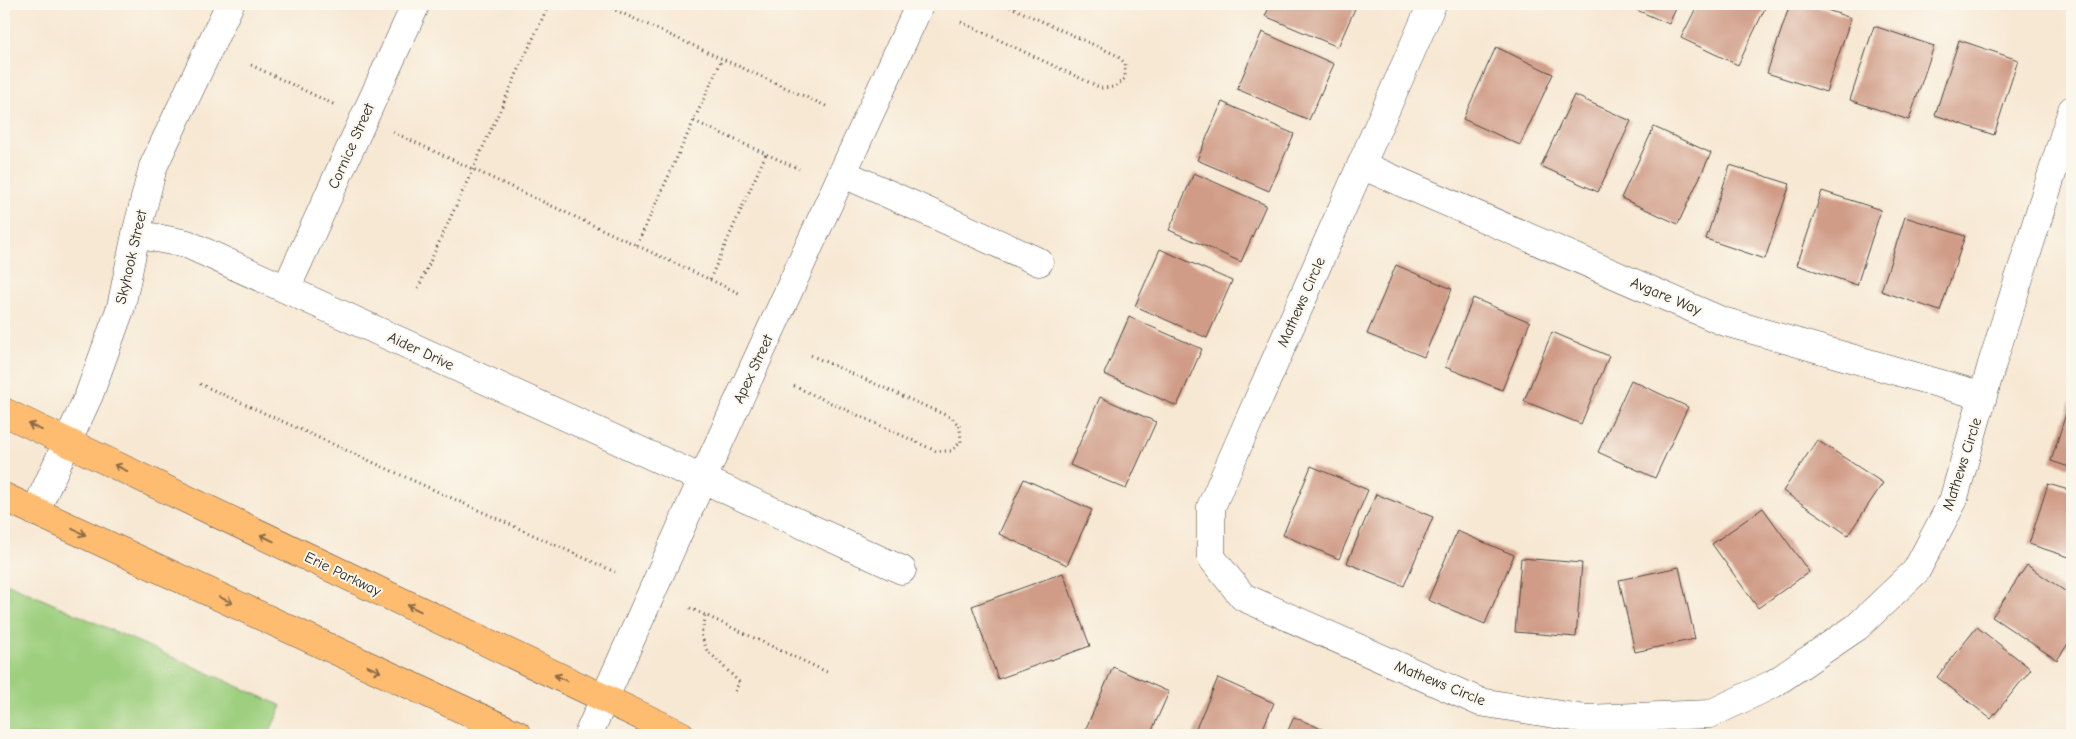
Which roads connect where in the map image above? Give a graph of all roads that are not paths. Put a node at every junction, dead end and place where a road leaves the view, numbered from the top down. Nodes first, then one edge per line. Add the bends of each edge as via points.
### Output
1 (230, 4) edge
2 (416, 4) edge
3 (920, 4) edge
4 (1432, 4) edge
5 (2072, 110) edge
6 (1361, 165) junction
7 (842, 173) junction
8 (136, 234) junction
9 (1039, 262) dead end
10 (286, 289) junction
11 (1983, 396) junction
12 (4, 412) edge
13 (67, 442) junction
14 (702, 480) junction
15 (4, 497) edge
16 (35, 512) junction
17 (902, 570) dead end
18 (605, 699) junction
19 (1711, 725) edge
20 (518, 735) edge
21 (588, 735) edge
22 (682, 735) edge

1 - 8 street, Skyhook Street via 153,167
2 - 10 street, Cornice Street
3 - 7 street, Apex Street
4 - 6 street, Mathews Circle
5 - 11 street, Mathews Circle
6 - 11 street, Avgare Way via 1722,321
6 - 19 street, Mathews Circle via 1211,507 1211,557 1243,597 1480,702 1586,719
7 - 9 street
7 - 14 street, Apex Street
8 - 10 street, Aider Drive via 187,244
8 - 13 street, Skyhook Street via 120,307 89,395
10 - 14 street, Aider Drive
11 - 19 street, Mathews Circle via 1953,501 1916,571 1857,626
13 -> 12 main road, Erie Parkway
13 - 16 street, Skyhook Street
18 -> 13 main road, Erie Parkway
14 - 17 street, Aider Drive
14 - 18 street, Apex Street
15 - 16 main road
16 -> 20 main road
18 - 21 street, Apex Street
18 - 22 main road, Erie Parkway

